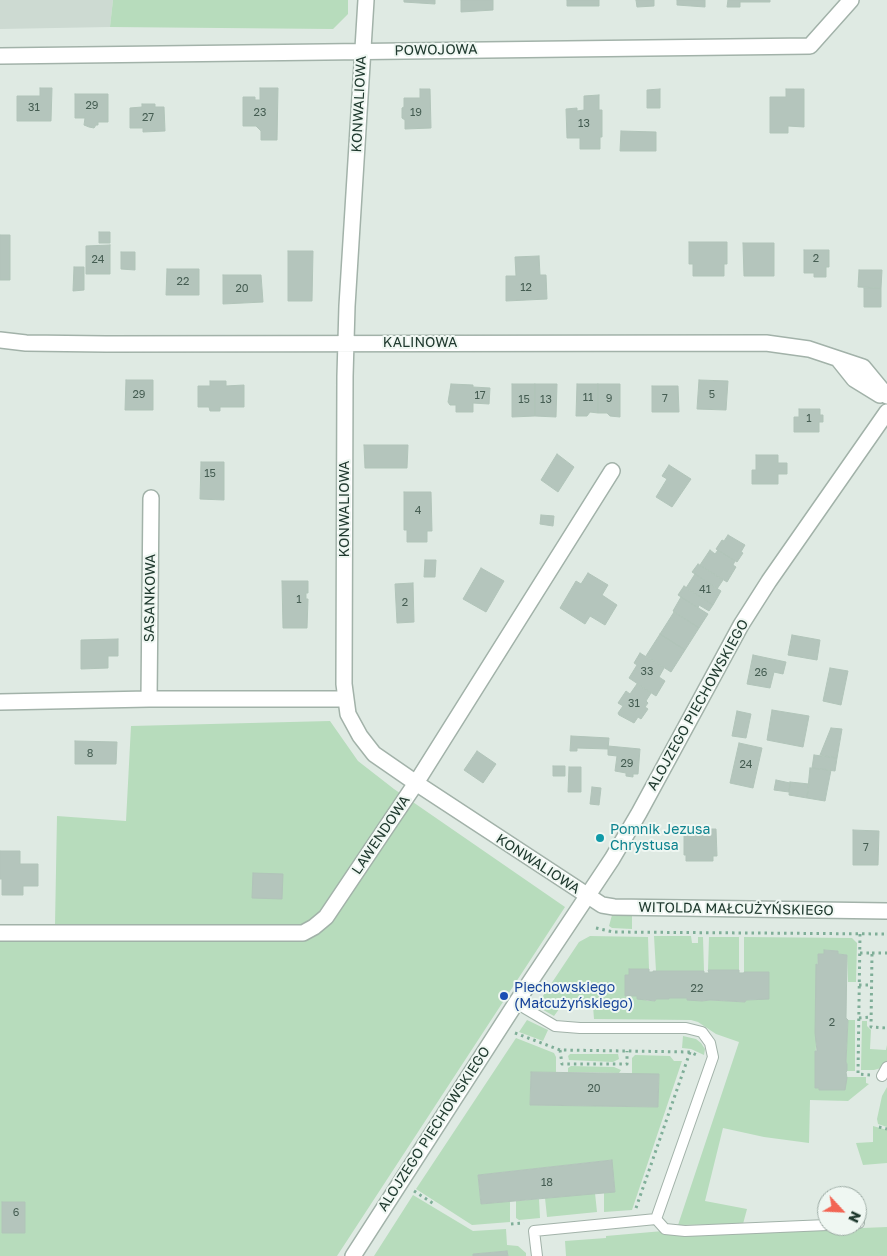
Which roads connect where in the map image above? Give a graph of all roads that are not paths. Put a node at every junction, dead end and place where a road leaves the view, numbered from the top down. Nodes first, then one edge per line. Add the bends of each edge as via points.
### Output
1 (366, 0) edge
2 (851, 0) edge
3 (362, 50) junction
4 (0, 56) edge
5 (0, 340) edge
6 (346, 343) junction
7 (887, 397) edge
8 (887, 412) edge
9 (612, 471) dead end
10 (151, 498) dead end
11 (149, 699) junction
12 (345, 699) junction
13 (0, 702) edge
14 (416, 783) junction
15 (588, 896) junction
16 (887, 911) edge
17 (0, 934) edge
18 (516, 1002) junction
19 (656, 1219) junction
20 (817, 1225) edge
21 (352, 1256) edge
22 (537, 1256) edge

1 - 3 street, KONWALIOWA
2 - 3 street, POWOJOWA via 810,46
3 - 4 street, POWOJOWA
3 - 6 street, KONWALIOWA
5 - 6 street, KALINOWA via 66,344
6 - 7 street, KALINOWA via 766,343 809,349 862,367
6 - 12 street, KONWALIOWA
8 - 15 street, ALOJZEGO PIECHOWSKIEGO via 750,610 640,813
9 - 14 street, LAWENDOWA
10 - 11 street, SASANKOWA
11 - 12 street
11 - 13 street
12 - 14 street, KONWALIOWA via 348,714 365,744
14 - 15 street, KONWALIOWA
14 - 17 street, LAWENDOWA via 326,917 303,933
15 - 16 street, WITOLDA MAŁCUŻYŃSKIEGO via 602,905 614,907
15 - 18 street, ALOJZEGO PIECHOWSKIEGO
18 - 19 lane via 555,1026 686,1028 702,1032 710,1043 712,1061
18 - 21 street, ALOJZEGO PIECHOWSKIEGO
19 - 20 lane via 665,1229 685,1231
19 - 22 lane via 534,1231

